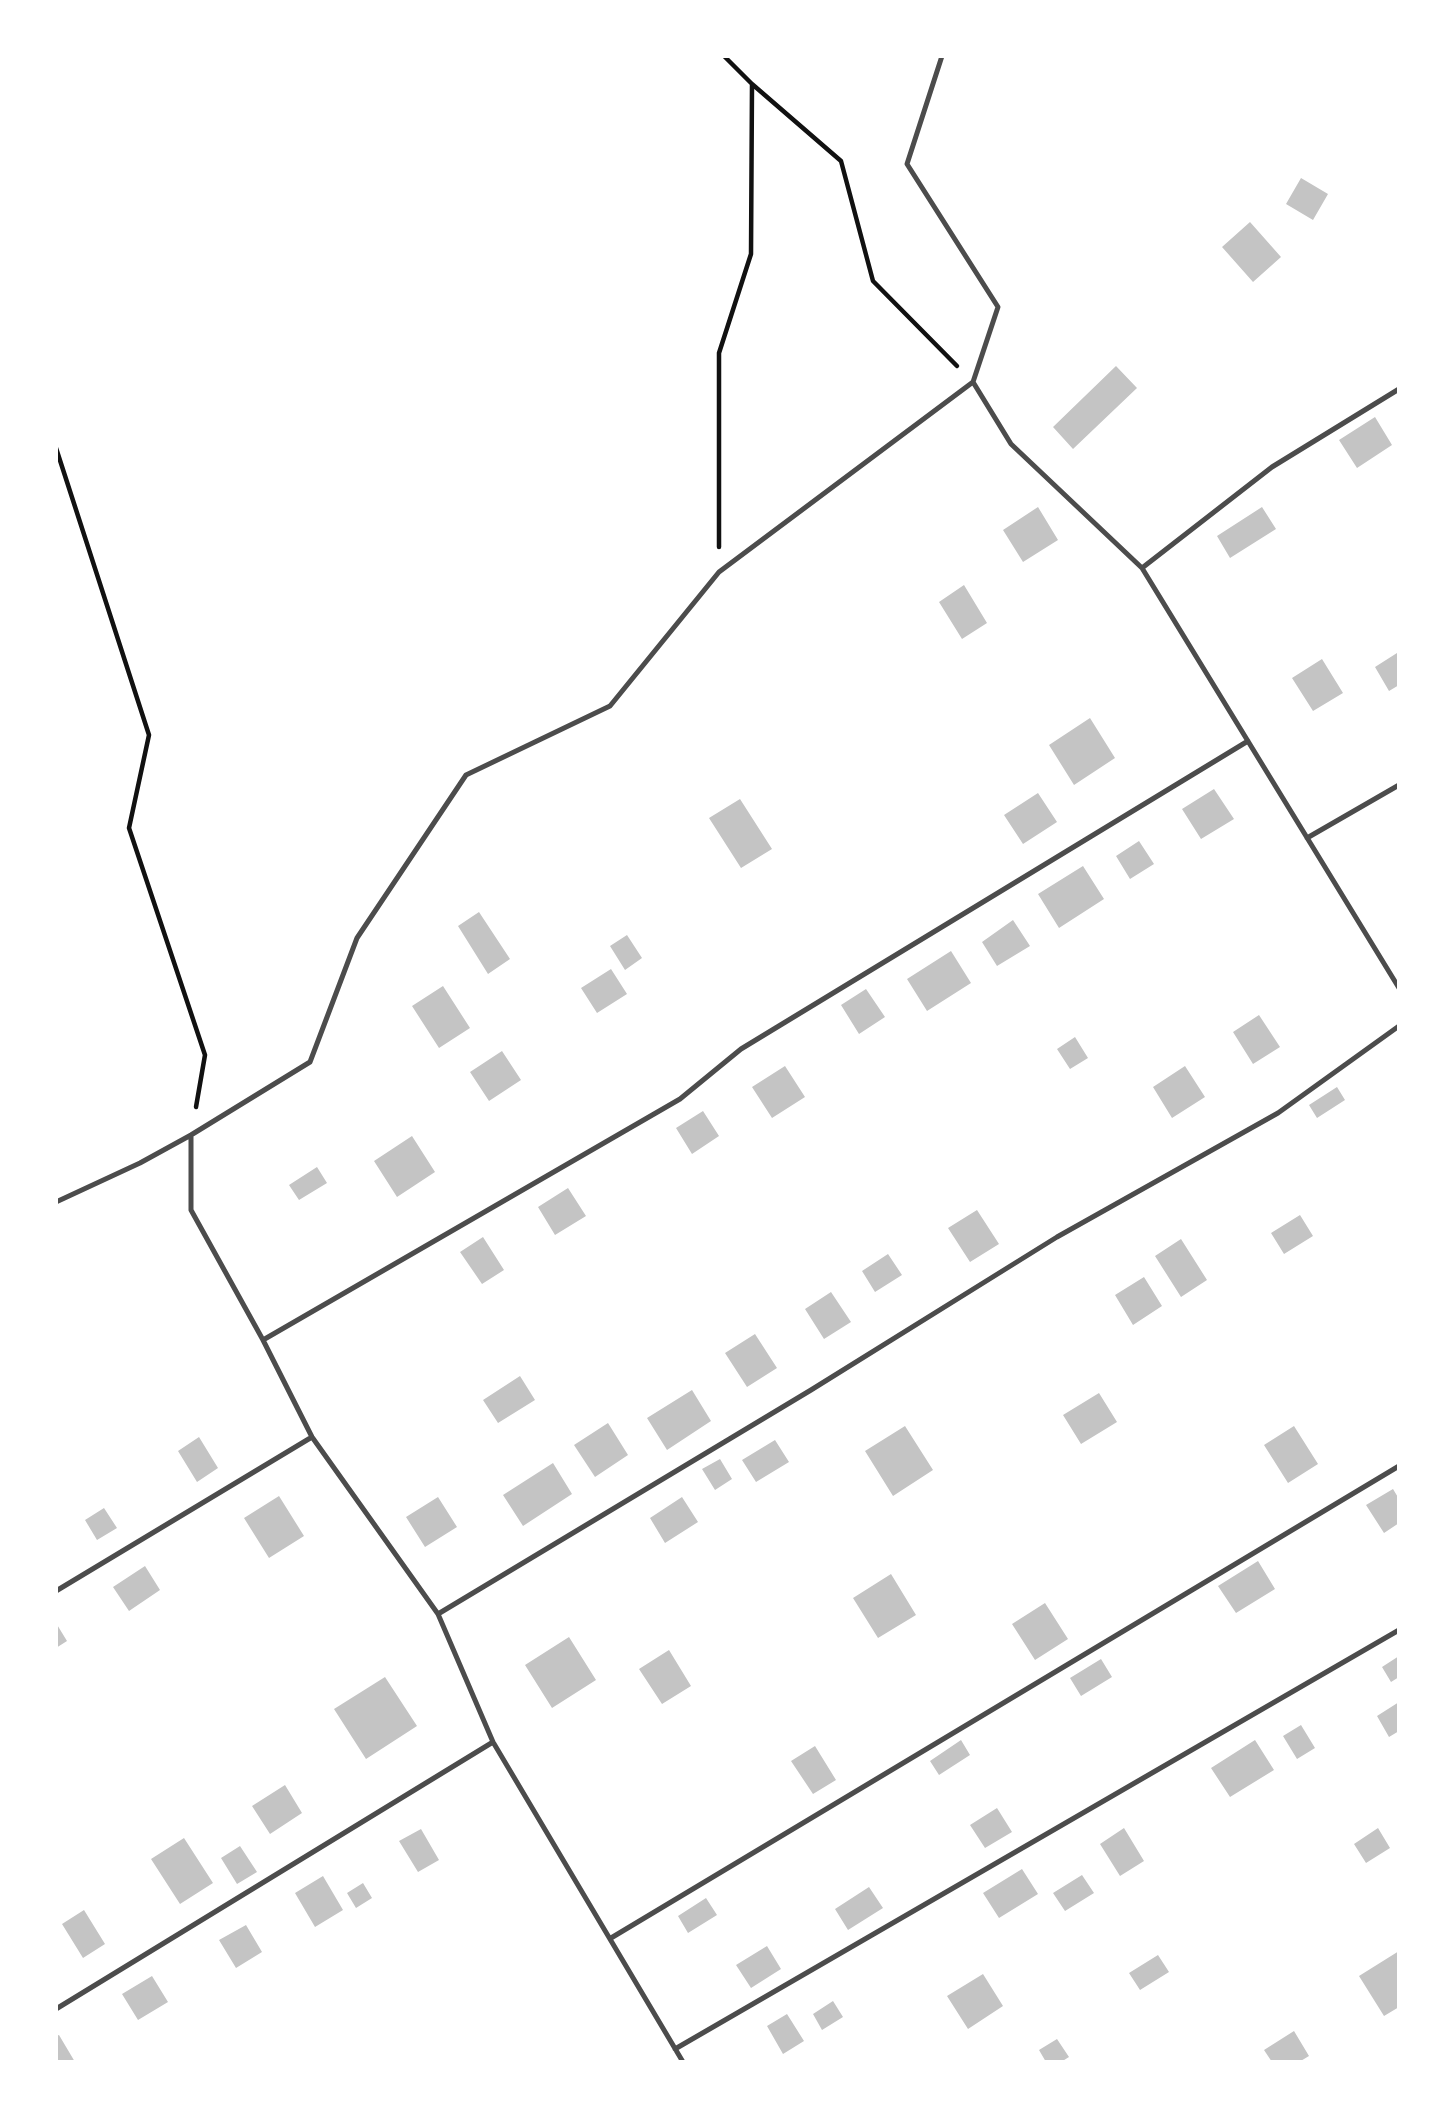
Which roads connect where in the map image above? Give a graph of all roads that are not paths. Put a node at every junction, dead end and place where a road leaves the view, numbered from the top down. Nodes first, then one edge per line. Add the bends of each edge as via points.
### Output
1 (942, 56) edge
2 (973, 382) junction
3 (1399, 389) edge
4 (1142, 568) junction
5 (1248, 741) junction
6 (1399, 785) edge
7 (1307, 838) junction
8 (1399, 988) edge
9 (1399, 1026) edge
10 (191, 1135) junction
11 (56, 1202) edge
12 (263, 1340) junction
13 (312, 1437) junction
14 (1399, 1466) edge
15 (56, 1591) edge
16 (438, 1614) junction
17 (1399, 1630) edge
18 (493, 1742) junction
19 (611, 1938) junction
20 (56, 2009) edge
21 (675, 2049) junction
22 (683, 2062) edge

1 - 2 lane via 907,164 998,307
2 - 4 lane via 1011,444
2 - 10 lane via 719,572 610,706 466,775 357,938 310,1062
3 - 4 lane via 1272,467
4 - 5 lane
5 - 7 lane
5 - 12 lane via 741,1049 680,1099
6 - 7 lane
7 - 8 lane
9 - 16 lane via 1278,1113 1057,1237
10 - 11 lane
10 - 12 lane via 191,1210
12 - 13 lane
13 - 15 lane
13 - 16 lane
14 - 19 lane
16 - 18 lane
17 - 21 lane
18 - 19 lane
18 - 20 lane
19 - 21 lane
21 - 22 lane

